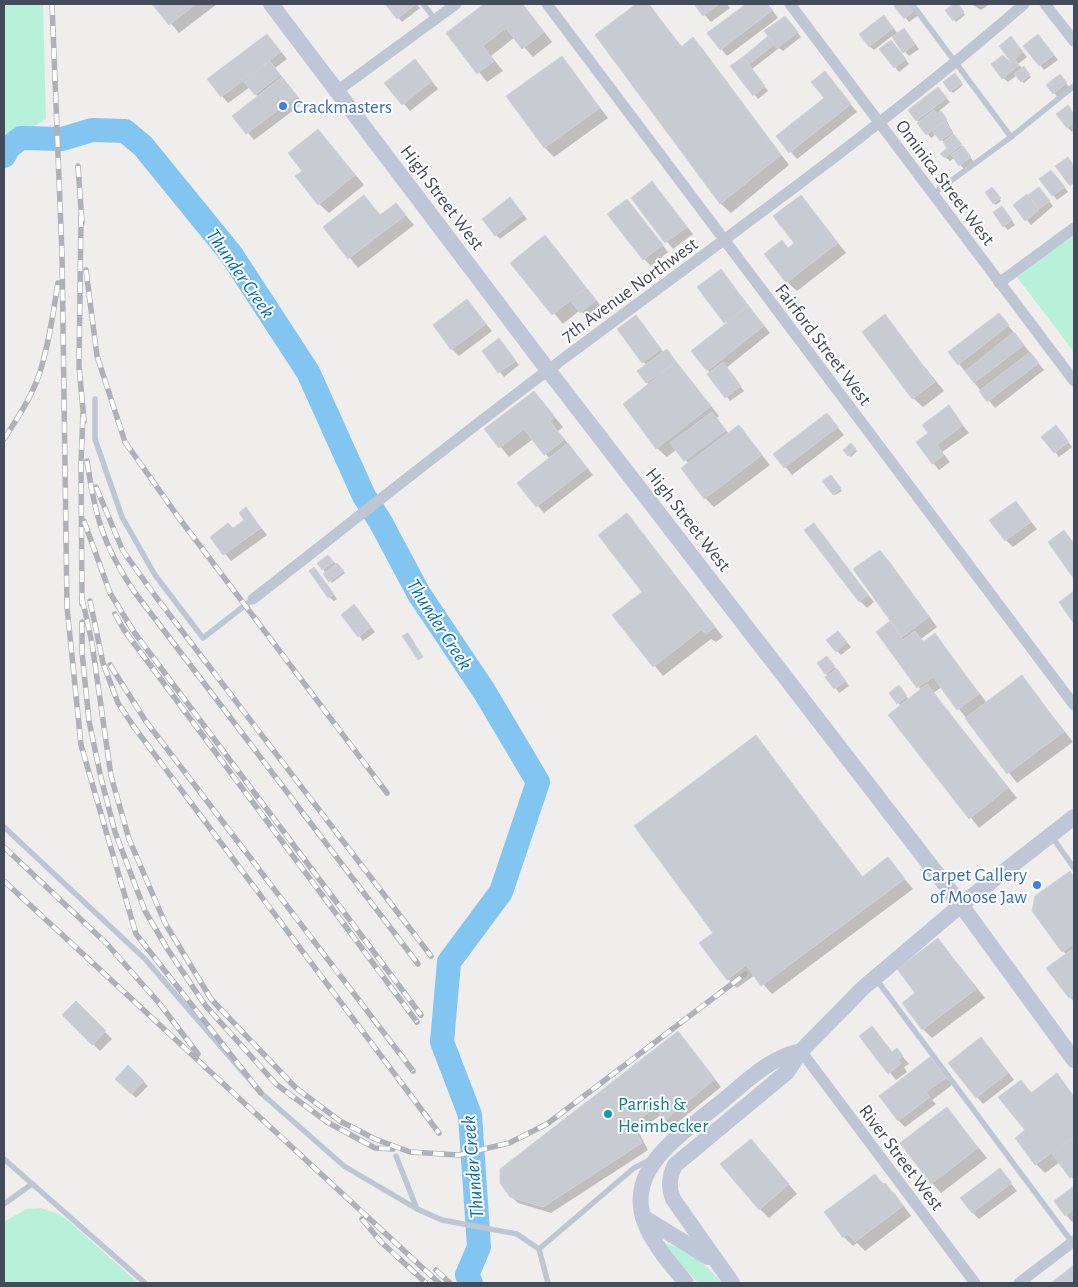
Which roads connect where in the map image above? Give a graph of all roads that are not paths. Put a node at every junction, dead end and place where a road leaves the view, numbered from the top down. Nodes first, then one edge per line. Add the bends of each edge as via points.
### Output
1 (270, 4) edge
2 (423, 4) edge
3 (456, 4) edge
4 (547, 4) edge
5 (790, 4) edge
6 (912, 4) edge
7 (1024, 4) edge
8 (1045, 4) edge
9 (435, 19) junction
10 (1074, 41) edge
11 (955, 63) junction
12 (1074, 86) edge
13 (338, 91) junction
14 (880, 122) junction
15 (1012, 137) junction
16 (934, 194) junction
17 (1074, 228) edge
18 (723, 241) junction
19 (999, 283) junction
20 (548, 370) junction
21 (1074, 381) edge
22 (95, 399) dead end
23 (253, 599) joint
24 (1074, 704) edge
25 (1074, 817) edge
26 (4, 827) edge
27 (1050, 836) junction
28 (1074, 868) edge
29 (962, 905) junction
30 (876, 979) junction
31 (801, 1051) junction
32 (1074, 1060) edge
33 (396, 1156) dead end
34 (655, 1158) junction
35 (4, 1159) edge
36 (32, 1184) junction
37 (4, 1204) edge
38 (417, 1209) junction
39 (643, 1217) junction
40 (1073, 1242) edge
41 (539, 1250) junction
42 (721, 1268) junction
43 (145, 1283) edge
44 (548, 1283) edge
45 (686, 1283) edge
46 (732, 1283) edge
47 (975, 1283) edge
48 (1019, 1283) edge

1 - 13 main road, High Street West
2 - 9 lane
3 - 9 street
4 - 18 street, Fairford Street West
5 - 14 street, Ominica Street West
6 - 11 lane
7 - 11 street, 7th Avenue Northwest
8 - 10 street
9 - 13 street
11 - 14 street, 7th Avenue Northwest
11 - 15 lane
12 - 15 lane
13 - 20 main road, High Street West
14 - 16 street, Ominica Street West
14 - 18 street, 7th Avenue Northwest
15 - 16 lane
16 - 19 street, Ominica Street West
17 - 19 street
18 - 20 street, 7th Avenue Northwest
18 - 24 street, Fairford Street West
19 - 21 street, Ominica Street West
20 - 23 street, 7th Avenue Northwest
20 - 29 main road, High Street West
22 - 23 lane via 95,439 122,517 155,575 203,638
25 - 27 main road
26 - 38 lane via 146,959 261,1093 344,1166
27 - 28 lane
27 - 29 main road
29 - 30 main road
29 - 32 main road, High Street West
30 - 31 main road via 863,988
30 - 40 lane
31 - 34 main road via 777,1058
31 - 42 main road via 787,1072 675,1166 669,1179 673,1199
31 - 47 street, River Street West
33 - 38 lane
34 - 39 main road via 642,1184
34 - 41 lane via 634,1168
35 - 36 lane
36 - 37 lane
36 - 43 lane
38 - 41 lane via 442,1220 517,1234
39 - 42 main road via 697,1249
39 - 45 main road via 657,1247
40 - 48 street
41 - 44 lane
42 - 46 main road

